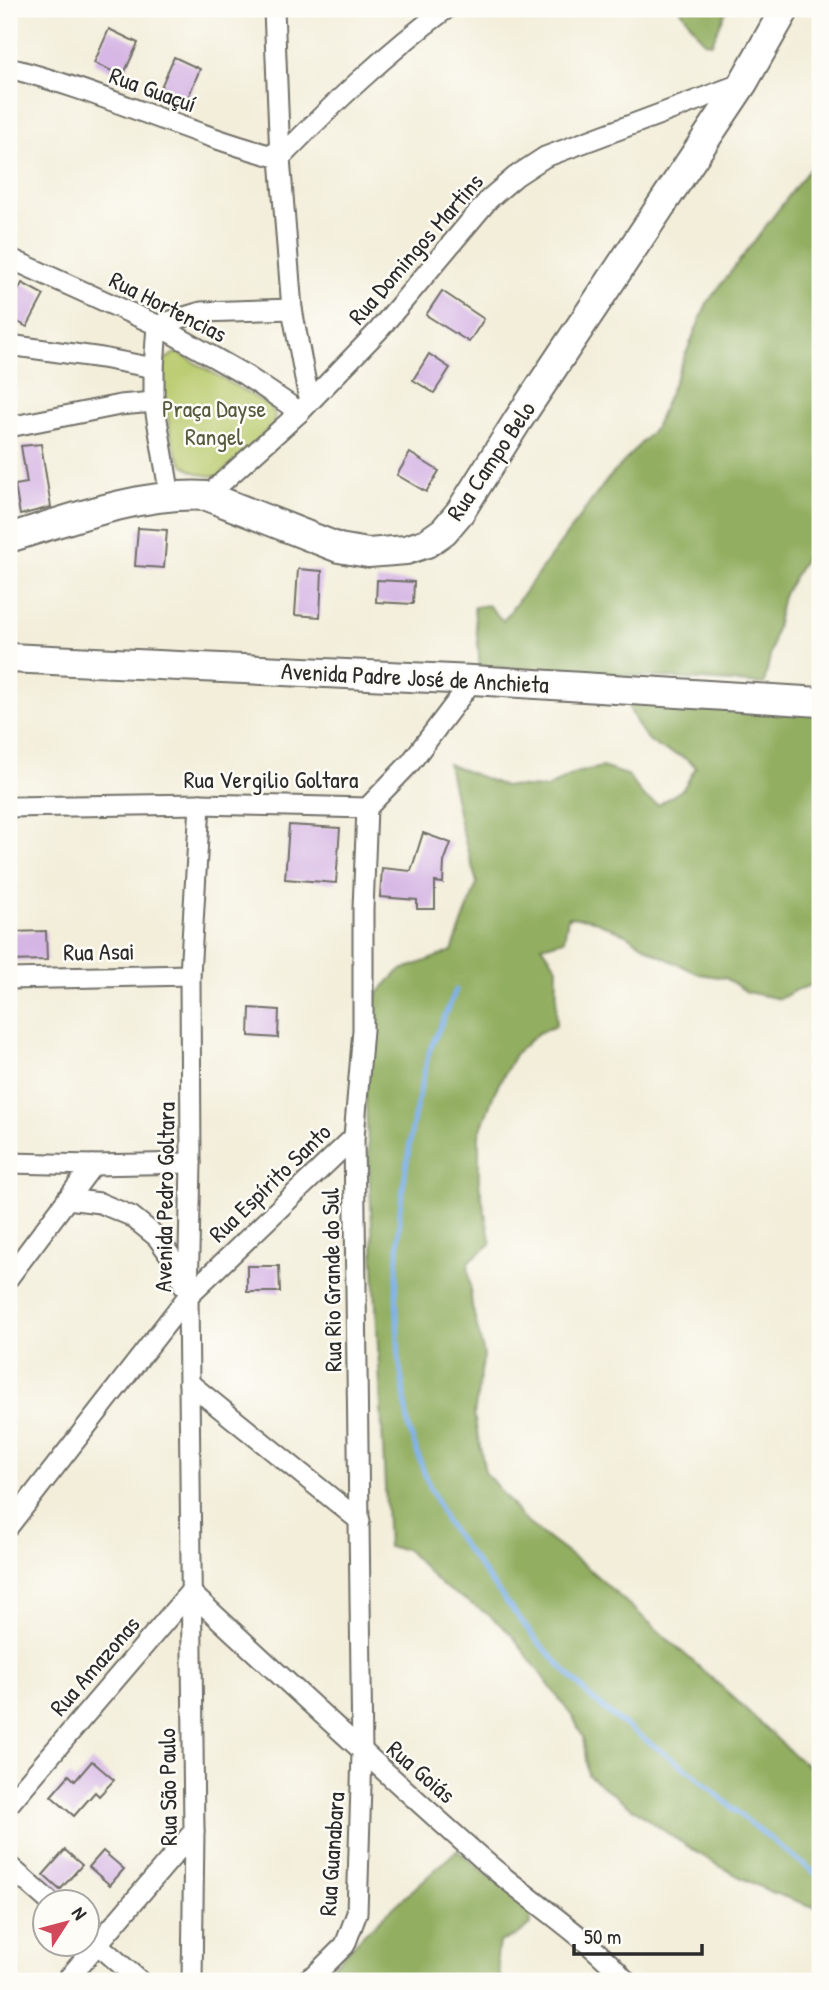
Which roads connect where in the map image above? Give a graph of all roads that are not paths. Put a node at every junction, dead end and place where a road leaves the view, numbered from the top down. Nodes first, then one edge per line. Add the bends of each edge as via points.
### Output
1 (274, 9) edge
2 (446, 9) edge
3 (785, 9) edge
4 (9, 68) edge
5 (743, 83) junction
6 (280, 158) junction
7 (9, 258) edge
8 (292, 309) junction
9 (157, 325) junction
10 (9, 345) edge
11 (154, 368) junction
12 (155, 402) junction
13 (304, 406) junction
14 (9, 427) edge
15 (170, 496) junction
16 (207, 496) junction
17 (9, 538) edge
18 (13, 651) edge
19 (473, 680) junction
20 (820, 702) edge
21 (200, 804) junction
22 (9, 807) edge
23 (367, 808) junction
24 (190, 975) junction
25 (9, 979) edge
26 (354, 1137) junction
27 (9, 1163) edge
28 (191, 1163) junction
29 (93, 1165) junction
30 (67, 1199) junction
31 (9, 1277) edge
32 (188, 1296) junction
33 (189, 1383) junction
34 (360, 1521) junction
35 (9, 1526) edge
36 (190, 1592) junction
37 (362, 1753) junction
38 (9, 1804) edge
39 (194, 1832) junction
40 (9, 1866) edge
41 (34, 1888) edge
42 (102, 1930) edge
43 (102, 1948) edge
44 (81, 1958) edge
45 (66, 1981) edge
46 (140, 1981) edge
47 (192, 1981) edge
48 (305, 1981) edge
49 (626, 1981) edge

1 - 6 street
2 - 6 street via 322,115
3 - 5 street, Rua Campo Belo
4 - 6 street, Rua Guaçuí
5 - 13 street, Rua Domingos Martins via 545,157 516,176 489,199 378,331
5 - 16 street, Rua Campo Belo via 444,531 406,550 368,553 338,548
6 - 8 street
7 - 9 street, Rua Hortencias
8 - 9 street via 201,312
8 - 13 street
9 - 11 street
9 - 13 street, Rua Hortencias
10 - 11 street
11 - 12 street
12 - 14 street
12 - 15 street
13 - 16 street, Rua Domingos Martins
15 - 16 street, Rua Campo Belo
15 - 17 street, Rua Campo Belo
18 - 19 street, Avenida Padre José de Anchieta
19 - 20 street, Avenida Padre José de Anchieta
19 - 23 street, Rua Vergilio Goltara via 411,762
21 - 22 street, Rua Vergilio Goltara
21 - 23 street, Rua Vergilio Goltara
21 - 24 street, Avenida Pedro Goltara
23 - 26 street, Rua Rio Grande do Sul via 363,1030
24 - 25 street, Rua Asai
24 - 28 street, Avenida Pedro Goltara
26 - 32 street, Rua Espírito Santo
26 - 34 street, Rua Rio Grande do Sul
27 - 29 street
28 - 29 street
28 - 32 street, Avenida Pedro Goltara
29 - 30 street
30 - 31 street
30 - 32 street via 100,1203 131,1216 157,1237 177,1265
32 - 33 street, Avenida Pedro Goltara
32 - 35 street, Rua Espírito Santo
33 - 34 street
33 - 36 street, Avenida Pedro Goltara
34 - 37 street, Rua Rio Grande do Sul
36 - 37 street, Rua Goiás
36 - 38 street, Rua Amazonas
36 - 39 street, Rua São Paulo
37 - 48 street, Rua Guanabara via 357,1913 345,1945
37 - 49 street, Rua Goiás
39 - 42 street
39 - 47 street, Rua São Paulo
40 - 41 street
43 - 46 street
44 - 45 street

